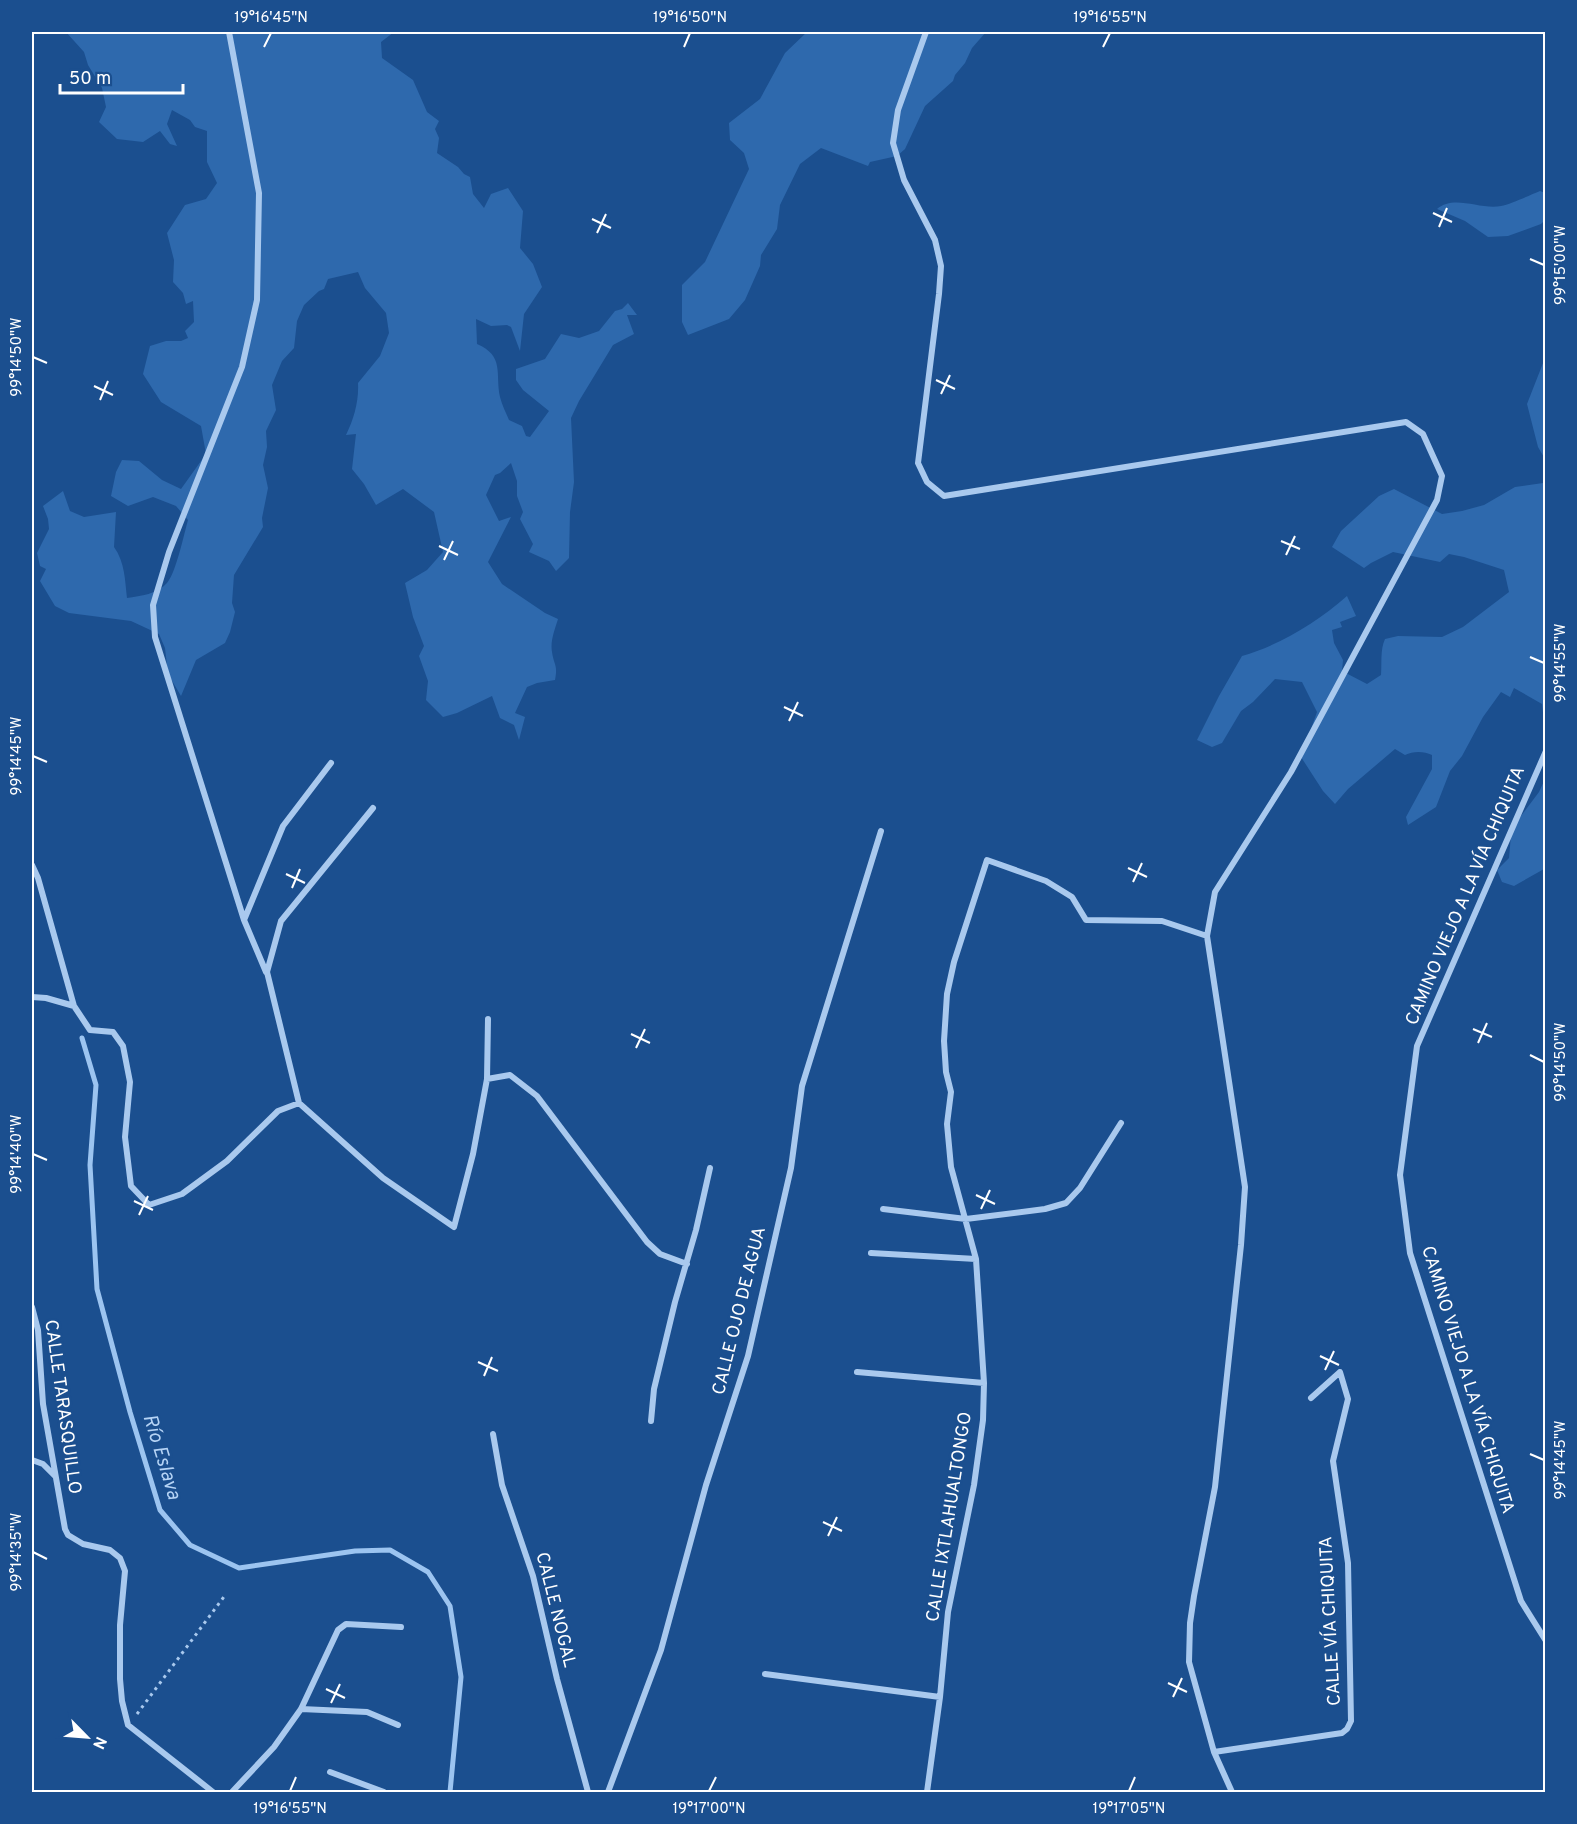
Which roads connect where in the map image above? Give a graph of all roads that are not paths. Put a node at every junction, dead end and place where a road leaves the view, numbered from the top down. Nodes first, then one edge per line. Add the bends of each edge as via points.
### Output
1 (229, 32) edge
2 (926, 32) edge
3 (1545, 750) edge
4 (331, 763) dead end
5 (373, 807) dead end
6 (881, 831) dead end
7 (32, 865) edge
8 (244, 920) junction
9 (1207, 936) junction
10 (267, 972) junction
11 (32, 997) edge
12 (74, 1006) junction
13 (488, 1019) dead end
14 (487, 1079) junction
15 (299, 1103) junction
16 (1121, 1124) dead end
17 (710, 1168) dead end
18 (883, 1209) dead end
19 (966, 1219) junction
20 (871, 1253) dead end
21 (976, 1259) junction
22 (687, 1264) junction
23 (32, 1307) edge
24 (857, 1372) dead end
25 (984, 1383) junction
26 (1311, 1398) dead end
27 (651, 1421) dead end
28 (493, 1434) dead end
29 (32, 1460) edge
30 (55, 1476) junction
31 (401, 1627) dead end
32 (1545, 1641) edge
33 (765, 1674) dead end
34 (940, 1697) junction
35 (301, 1708) junction
36 (398, 1725) dead end
37 (1214, 1752) junction
38 (330, 1772) dead end
39 (213, 1792) edge
40 (232, 1792) edge
41 (384, 1792) edge
42 (588, 1792) edge
43 (608, 1792) edge
44 (927, 1792) edge
45 (1232, 1792) edge

1 - 8 street via 259,193 257,300 242,367 169,552 153,605 156,638
2 - 9 street via 898,110 893,143 904,180 935,240 941,266 918,463 927,482 944,496 1406,422 1423,434 1442,476 1437,500 1291,772 1215,892
3 - 32 street, CAMINO VIEJO A LA VÍA CHIQUITA via 1417,1046 1400,1175 1410,1253 1521,1601
4 - 8 street via 284,826
5 - 10 street via 280,921
6 - 43 street, CALLE OJO DE AGUA via 802,1086 791,1168 748,1356 706,1485 661,1650
7 - 12 street
8 - 10 street
9 - 19 street, CALLE IXTLAHUALTONGO via 1162,921 1086,920 1072,897 1046,881 987,860 954,962 947,993 944,1041 951,1092 947,1124 951,1167
9 - 37 street via 1245,1186 1215,1487 1191,1623 1189,1662
10 - 15 street
11 - 12 street
12 - 15 street via 90,1030 113,1032 123,1046 130,1082 125,1137 131,1186 149,1205 182,1194 227,1161 278,1111
13 - 14 street
14 - 15 street via 454,1227 383,1178
14 - 22 street via 510,1075 537,1096 647,1242 660,1254
16 - 19 street via 1066,1203
17 - 22 street
18 - 19 street
19 - 21 street, CALLE IXTLAHUALTONGO
20 - 21 street
21 - 25 street, CALLE IXTLAHUALTONGO
22 - 27 street via 654,1389
23 - 30 street, CALLE TARASQUILLO
24 - 25 street
25 - 34 street, CALLE IXTLAHUALTONGO via 979,1452 948,1612
26 - 37 street, CALLE VÍA CHIQUITA via 1340,1372 1348,1399 1333,1461 1348,1563 1351,1721 1342,1733
28 - 42 street, CALLE NOGAL via 502,1485 533,1576
29 - 30 street
30 - 39 street, CALLE TARASQUILLO via 68,1535 83,1544 110,1550 120,1558 125,1571 120,1679 128,1725
31 - 35 street via 346,1624 338,1630
33 - 34 street
34 - 44 street, CALLE IXTLAHUALTONGO
35 - 36 street via 367,1712
35 - 40 street via 274,1747
37 - 45 street
38 - 41 street

